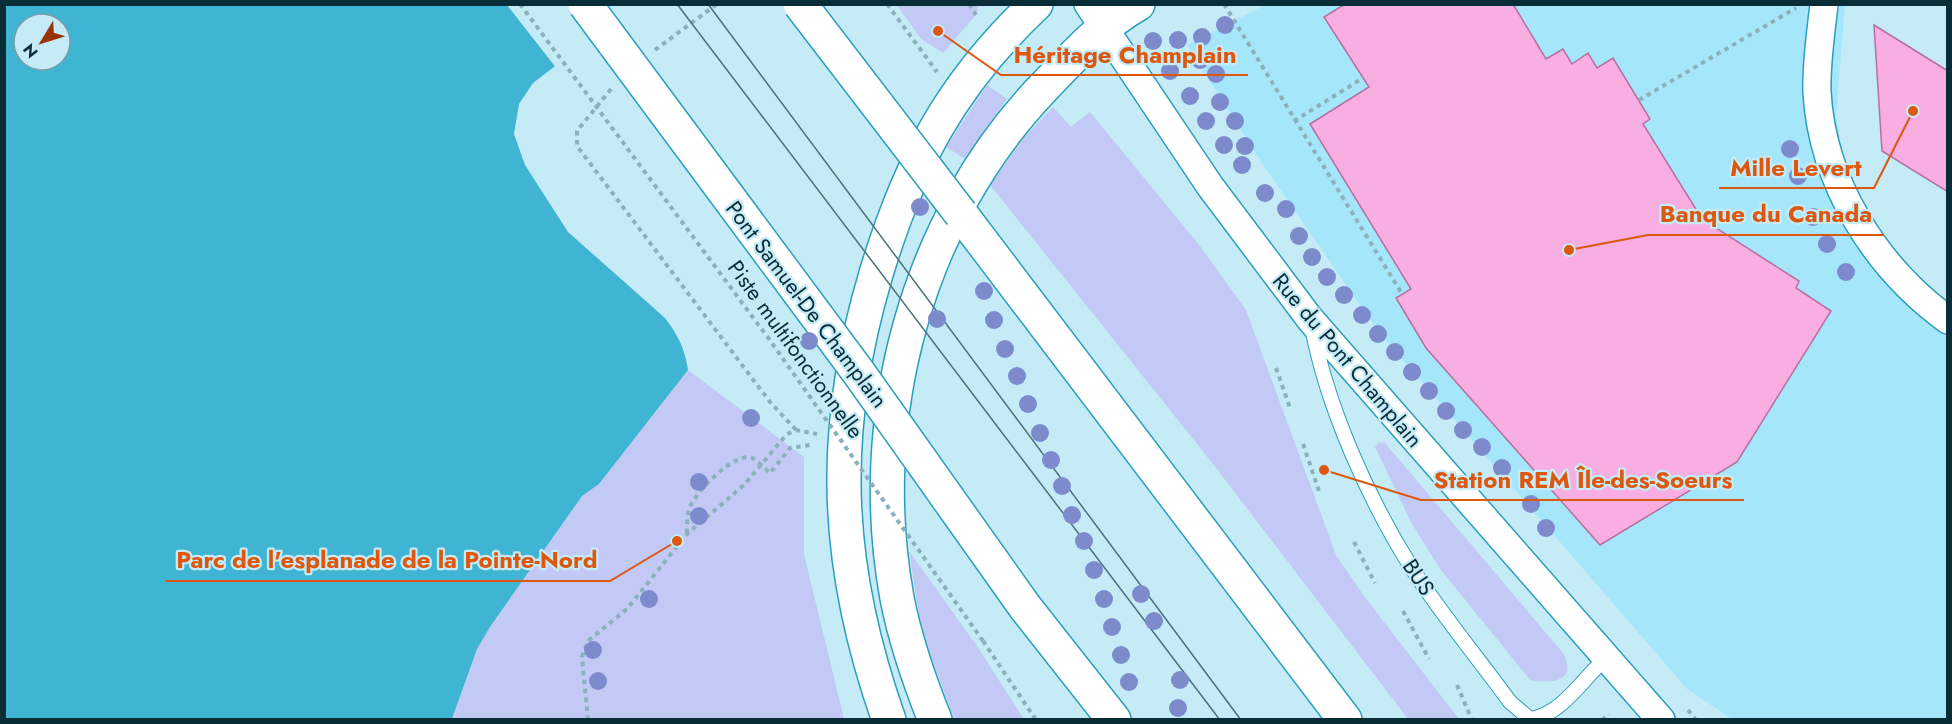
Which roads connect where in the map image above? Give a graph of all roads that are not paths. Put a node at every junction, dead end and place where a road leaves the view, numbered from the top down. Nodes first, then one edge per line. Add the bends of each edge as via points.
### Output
1 (585, 4) edge
2 (800, 4) edge
3 (1036, 4) edge
4 (1138, 4) edge
5 (1824, 4) edge
6 (1096, 17) edge
7 (1310, 319) junction
8 (1947, 320) edge
9 (1025, 608) junction
10 (1607, 657) junction
11 (1653, 717) edge
12 (1345, 719) edge
13 (889, 720) edge
14 (935, 720) edge
15 (1093, 720) edge
16 (1114, 720) edge

1 - 9 main road, Pont Samuel-De Champlain, bridge via 859,373
2 - 12 main road, bridge
3 - 13 main road via 966,83 919,157 891,224 851,370 844,454 845,526 861,633
4 - 6 main road
5 - 8 street via 1817,91 1831,165 1852,212 1878,252 1912,291
6 - 7 street, Rue du Pont Champlain via 1210,186
6 - 14 main road via 969,183 931,264 902,362 889,462 890,552 909,646
7 - 10 street, Rue du Pont Champlain
7 - 10 lane, BUS via 1333,403 1376,507 1413,571 1510,702 1530,719 1541,717 1559,706
9 - 15 main road
9 - 16 main road
10 - 11 street, Rue du Pont Champlain

